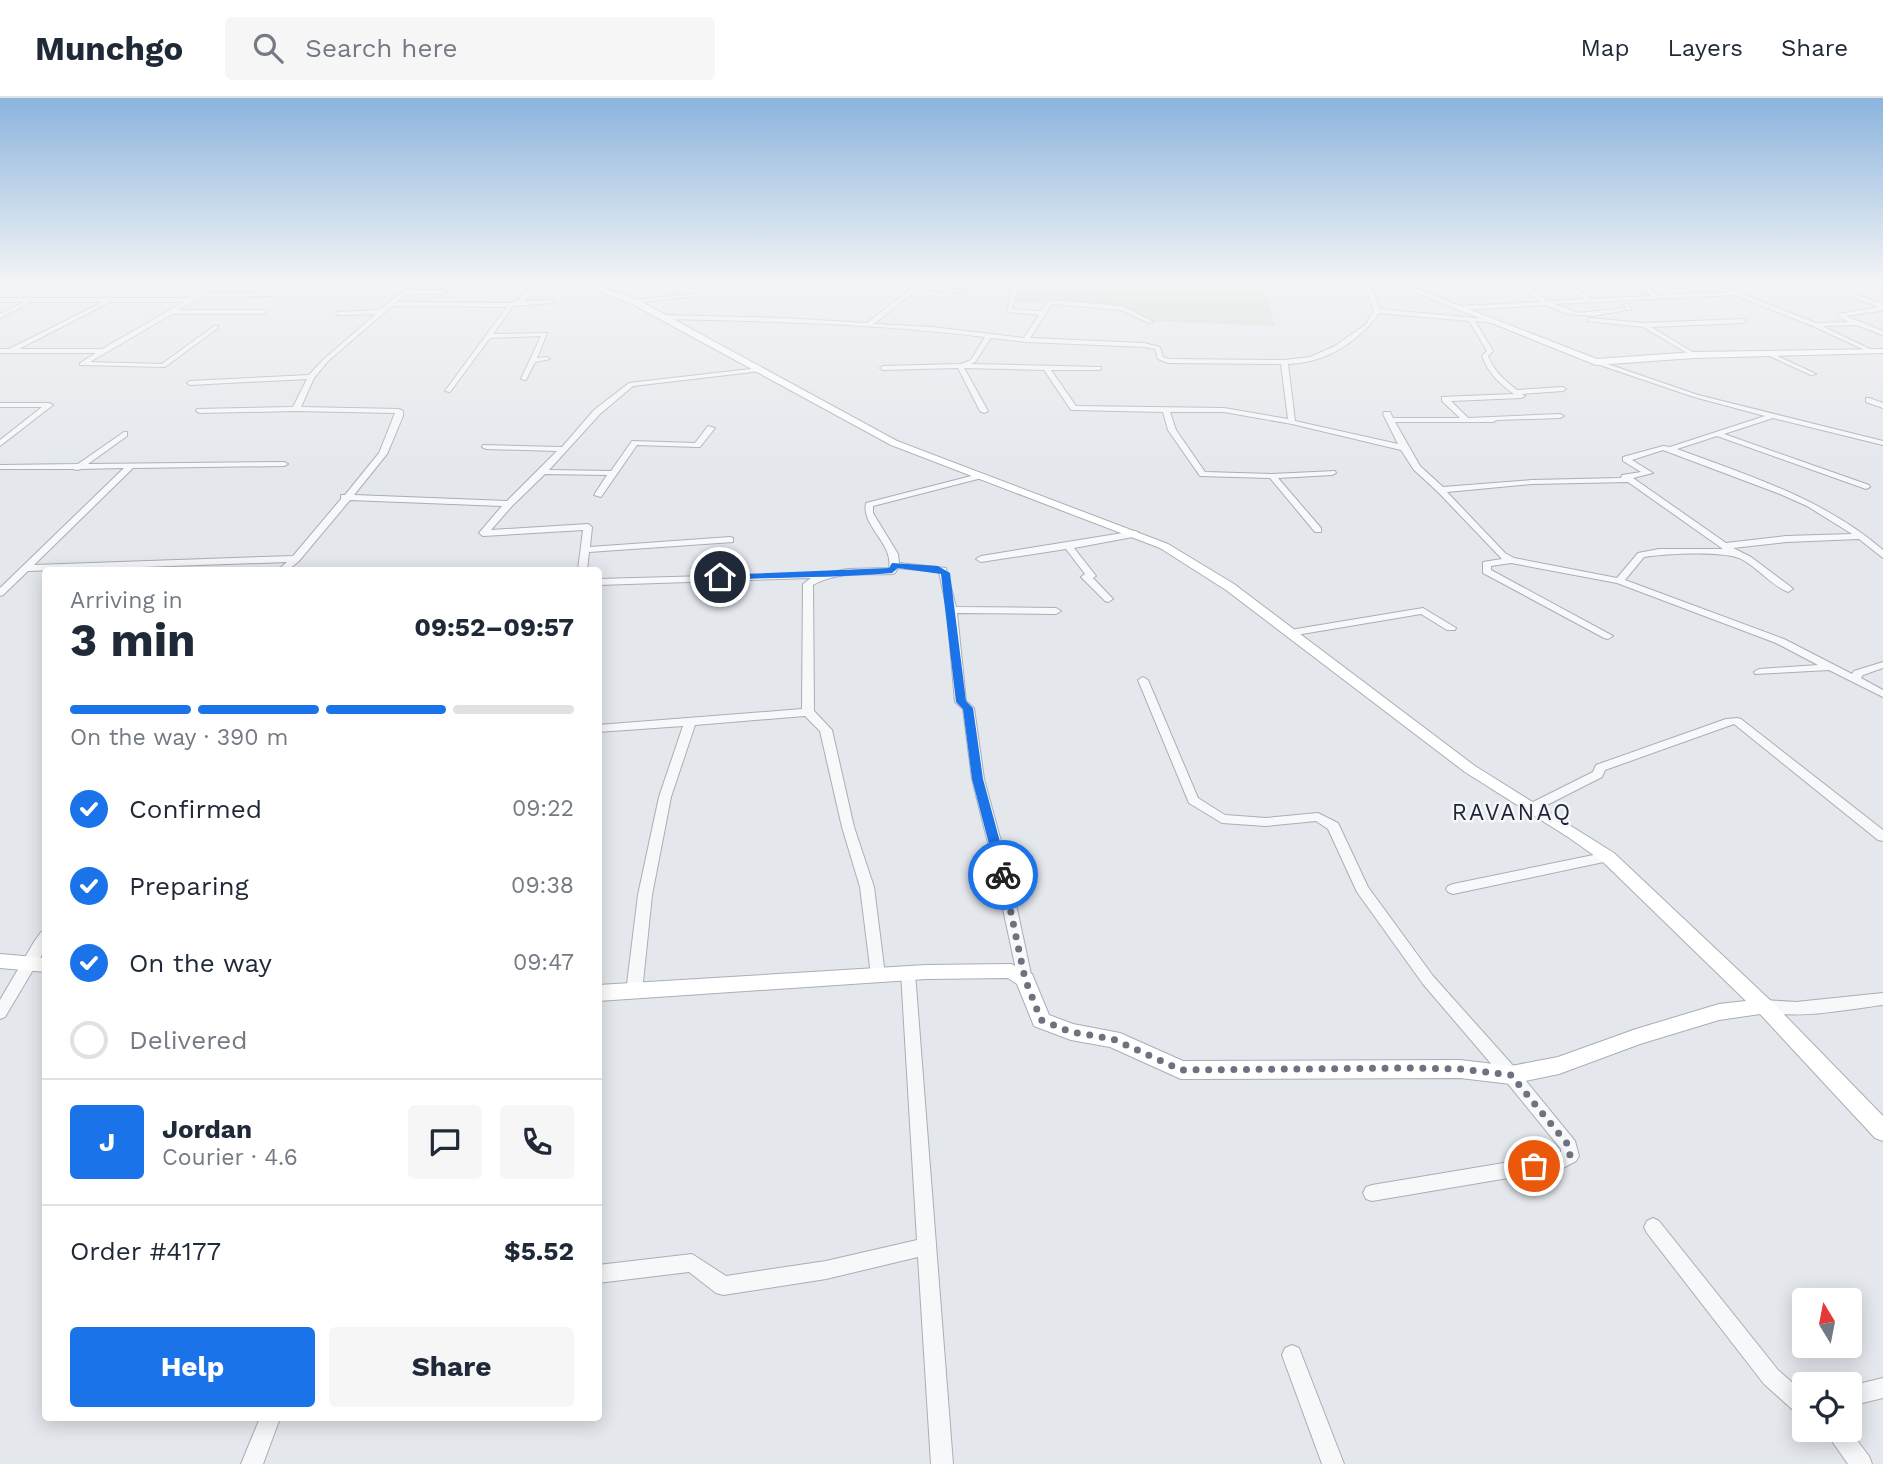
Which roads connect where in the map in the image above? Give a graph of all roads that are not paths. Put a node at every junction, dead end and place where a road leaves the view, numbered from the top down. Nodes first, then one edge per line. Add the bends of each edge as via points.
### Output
1 (22, 345) edge
2 (114, 345) edge
3 (192, 345) edge
4 (343, 345) edge
5 (482, 345) edge
6 (540, 345) edge
7 (712, 345) edge
8 (983, 345) edge
9 (1126, 345) edge
10 (1341, 345) edge
11 (1486, 345) edge
12 (1553, 345) edge
13 (1677, 345) edge
14 (1857, 345) edge
15 (10, 351) junction
16 (103, 351) junction
17 (1871, 351) junction
18 (1883, 351) edge
19 (0, 352) edge
20 (1765, 352) junction
21 (1694, 355) junction
22 (547, 359) dead end
23 (533, 360) junction
24 (1284, 362) junction
25 (1596, 362) junction
26 (961, 366) junction
27 (883, 368) dead end
28 (1046, 368) junction
29 (1099, 368) dead end
30 (759, 370) junction
31 (1813, 374) dead end
32 (311, 377) junction
33 (524, 379) dead end
34 (190, 383) dead end
35 (1563, 389) dead end
36 (448, 391) dead end
37 (1515, 392) junction
38 (1869, 400) dead end
39 (0, 405) edge
40 (1883, 406) edge
41 (296, 409) junction
42 (1166, 410) junction
43 (200, 411) dead end
44 (984, 411) dead end
45 (1774, 415) junction
46 (1560, 416) dead end
47 (1467, 421) junction
48 (1292, 422) junction
49 (711, 428) dead end
50 (124, 434) dead end
51 (1720, 435) junction
52 (1883, 443) edge
53 (0, 444) edge
54 (486, 447) dead end
55 (1404, 448) junction
56 (563, 449) junction
57 (1670, 449) junction
58 (284, 464) dead end
59 (76, 468) junction
60 (129, 468) junction
61 (2, 469) edge
62 (543, 472) junction
63 (613, 473) junction
64 (1332, 473) dead end
65 (979, 476) junction
66 (1272, 476) junction
67 (1630, 480) junction
68 (1866, 487) dead end
69 (1441, 490) junction
70 (598, 495) dead end
71 (344, 497) junction
72 (509, 504) junction
73 (1318, 530) dead end
74 (1135, 534) junction
75 (1861, 536) junction
76 (730, 540) dead end
77 (1068, 546) junction
78 (1728, 549) junction
79 (585, 550) junction
80 (1883, 555) edge
81 (296, 559) junction
82 (981, 559) dead end
83 (1511, 560) junction
84 (895, 565) junction
85 (59, 567) edge
86 (287, 567) edge
87 (582, 567) edge
88 (29, 568) junction
89 (42, 568) edge
90 (828, 575) junction
91 (1619, 581) junction
92 (602, 582) edge
93 (1788, 589) dead end
94 (0, 593) edge
95 (1108, 599) dead end
96 (952, 610) junction
97 (1056, 611) dead end
98 (1451, 628) dead end
99 (1290, 633) junction
100 (1608, 636) dead end
101 (1883, 665) edge
102 (1833, 667) junction
103 (1759, 672) dead end
104 (1856, 678) junction
105 (1143, 680) dead end
106 (1883, 694) edge
107 (808, 712) junction
108 (690, 722) junction
109 (602, 729) edge
110 (1533, 807) junction
111 (1883, 838) edge
112 (1608, 857) junction
113 (1453, 889) dead end
114 (42, 947) edge
115 (0, 961) edge
116 (36, 964) edge
117 (908, 973) junction
118 (878, 975) junction
119 (1025, 979) junction
120 (635, 992) junction
121 (602, 993) edge
122 (1883, 999) edge
123 (1764, 1006) junction
124 (0, 1013) edge
125 (1511, 1075) junction
126 (1883, 1131) edge
127 (1372, 1193) dead end
128 (1653, 1227) dead end
129 (926, 1246) junction
130 (602, 1274) edge
131 (1292, 1355) dead end
132 (1883, 1388) edge
133 (1862, 1393) edge
134 (1792, 1396) edge
135 (269, 1421) edge
136 (1845, 1442) edge
137 (252, 1464) edge
138 (942, 1464) edge
139 (1332, 1464) edge
140 (1861, 1464) edge

1 - 15 street
2 - 16 street
3 - 16 street via 163,366 82,364
4 - 32 street
5 - 36 street
6 - 23 street
7 - 30 main road
8 - 26 street via 973,361
9 - 24 street via 1158,348 1160,358 1168,361
10 - 24 street via 1311,359
11 - 37 street via 1487,364
12 - 25 main road
13 - 21 street
14 - 17 street
15 - 16 street
15 - 19 street
17 - 18 main road
17 - 20 main road
20 - 21 main road
20 - 31 street
21 - 25 main road
22 - 23 street
23 - 33 street
24 - 48 street
25 - 45 street via 1696,396
26 - 27 street
26 - 28 street
26 - 44 street
28 - 29 street
28 - 42 street via 1074,408
30 - 56 street via 631,384
30 - 65 main road via 894,443
32 - 34 street
32 - 41 street
35 - 37 street
37 - 47 street via 1521,396 1445,399
38 - 40 street
39 - 53 street via 49,405
41 - 43 street
41 - 71 street via 399,411 383,454
42 - 48 street via 1224,410
42 - 66 street via 1172,430 1203,474
45 - 51 street
45 - 52 street
46 - 47 street
47 - 55 street via 1388,416
48 - 55 street
49 - 63 street via 697,445 635,443
50 - 59 street
51 - 57 street
51 - 68 street
54 - 56 street
55 - 69 street
56 - 62 street
57 - 67 street via 1626,459 1649,473 1625,477
57 - 75 street via 1822,509
58 - 60 street
59 - 60 street
59 - 61 street
60 - 88 street
62 - 63 street
62 - 72 street
63 - 70 street
64 - 66 street
65 - 74 main road
65 - 84 street via 869,505
66 - 73 street
67 - 69 street
67 - 78 street
69 - 83 street
71 - 72 street
71 - 81 street
72 - 79 street via 483,533 588,527
74 - 77 street
74 - 99 main road via 1194,563
75 - 78 street via 1786,539
75 - 80 street
76 - 79 street
77 - 82 street
77 - 95 street via 1091,576 1086,577
78 - 91 street via 1641,555
78 - 93 street via 1760,566
79 - 87 street
81 - 85 street
81 - 86 street
83 - 91 street
83 - 100 street via 1486,564 1486,571
84 - 90 street via 892,571
84 - 96 street via 943,570
88 - 89 street
88 - 94 street
90 - 92 street
90 - 107 street via 808,583
91 - 102 street via 1745,626
96 - 97 street
96 - 119 street via 961,702 968,708 978,779
98 - 99 street via 1423,611
99 - 110 main road via 1452,756
101 - 104 street via 1858,673
102 - 103 street
102 - 104 street
104 - 106 street
105 - 125 street via 1193,800 1222,819 1266,822 1318,817 1333,826 1362,889 1428,980
107 - 108 street
107 - 118 street via 826,730 867,887
108 - 109 street
108 - 120 street via 665,797 647,883
110 - 111 street via 1598,774 1600,768 1737,721
110 - 112 main road
112 - 113 street
112 - 123 main road
114 - 116 street
115 - 116 main road
116 - 124 street
117 - 118 main road
117 - 119 main road via 1011,971
117 - 129 street
118 - 120 main road
119 - 125 main road via 1041,1020 1071,1032 1113,1039 1181,1070 1424,1068
120 - 121 main road
122 - 123 street via 1796,1008
123 - 125 main road via 1719,1012 1559,1065
123 - 126 main road
125 - 127 street via 1569,1146 1570,1156
128 - 134 street via 1771,1377
129 - 130 street via 843,1268 723,1286 692,1263
129 - 138 street
131 - 139 street
132 - 133 street
135 - 137 street
136 - 140 street

